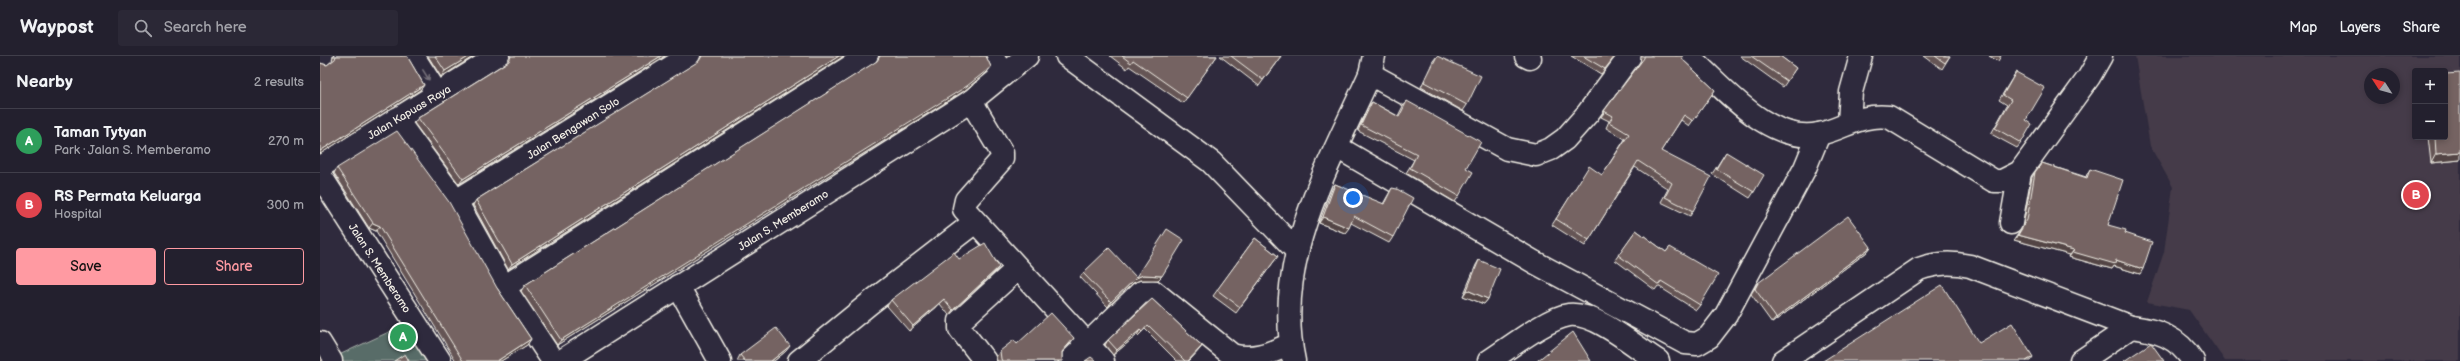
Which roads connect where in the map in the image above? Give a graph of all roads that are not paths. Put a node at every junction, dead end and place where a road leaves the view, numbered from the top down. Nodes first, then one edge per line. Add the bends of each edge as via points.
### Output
1 (413, 56) edge
2 (498, 56) edge
3 (689, 56) edge
4 (867, 56) edge
5 (992, 56) edge
6 (1027, 56) edge
7 (1067, 56) edge
8 (1630, 56) edge
9 (1688, 56) edge
10 (1861, 56) edge
11 (2101, 56) edge
12 (1372, 65) edge
13 (1004, 76) junction
14 (438, 95) junction
15 (971, 102) junction
16 (396, 120) junction
17 (1849, 122) junction
18 (1819, 134) junction
19 (1337, 147) junction
20 (320, 167) edge
21 (2020, 172) junction
22 (320, 174) edge
23 (456, 201) junction
24 (975, 222) junction
25 (2011, 224) dead end
26 (1297, 251) junction
27 (1017, 269) junction
28 (678, 286) junction
29 (504, 287) junction
30 (2131, 327) junction
31 (320, 343) edge
32 (1087, 343) junction
33 (1292, 353) edge
34 (331, 361) edge
35 (440, 361) edge
36 (553, 361) edge
37 (561, 361) edge
38 (720, 361) edge
39 (799, 361) edge
40 (984, 361) edge
41 (1070, 361) edge
42 (1103, 361) edge
43 (1489, 361) edge
44 (1658, 361) edge
45 (1784, 361) edge
46 (2081, 361) edge
47 (2193, 361) edge

1 -> 14 street
2 - 14 street, Jalan Kapuas Raya
3 - 23 street, Jalan Bengawan Solo
4 - 29 street
5 - 13 street
6 - 13 street, Jalan S. Memberamo
7 - 26 street via 1211,162
8 - 12 street via 1588,113 1565,139 1552,149 1536,154 1507,149
9 - 18 street via 1758,119 1789,133
10 - 17 street via 1852,86
11 - 21 street via 2089,77
12 - 19 street
13 - 15 street, Jalan S. Memberamo
14 - 16 street, Jalan Kapuas Raya
15 - 24 street via 1002,153 999,164 964,205 964,209
15 - 28 street, Jalan S. Memberamo
16 - 20 street, Jalan Kapuas Raya
16 - 23 street
17 - 18 street
17 - 21 street via 1874,116 1889,117 1994,181 2002,181
18 - 19 street via 1805,168 1726,315 1709,337 1697,344 1684,343 1586,290
19 - 26 street via 1315,192
21 - 25 street
22 - 35 street, Jalan S. Memberamo
23 - 29 street
24 - 27 street
24 - 39 street
26 - 33 street via 1290,307
27 - 32 street
27 - 40 street via 960,321 960,329
28 - 37 street, Jalan S. Memberamo
28 - 38 street
29 - 36 street
30 - 45 street via 1970,266 1950,262 1935,263 1919,270
30 - 46 street
30 - 47 street via 2155,330 2166,335 2177,342
31 - 34 street
32 - 33 street via 1116,319 1141,292 1153,291 1232,355 1243,361
32 - 41 street
32 - 42 street
43 - 44 street via 1551,321 1569,315 1584,317 1602,324

